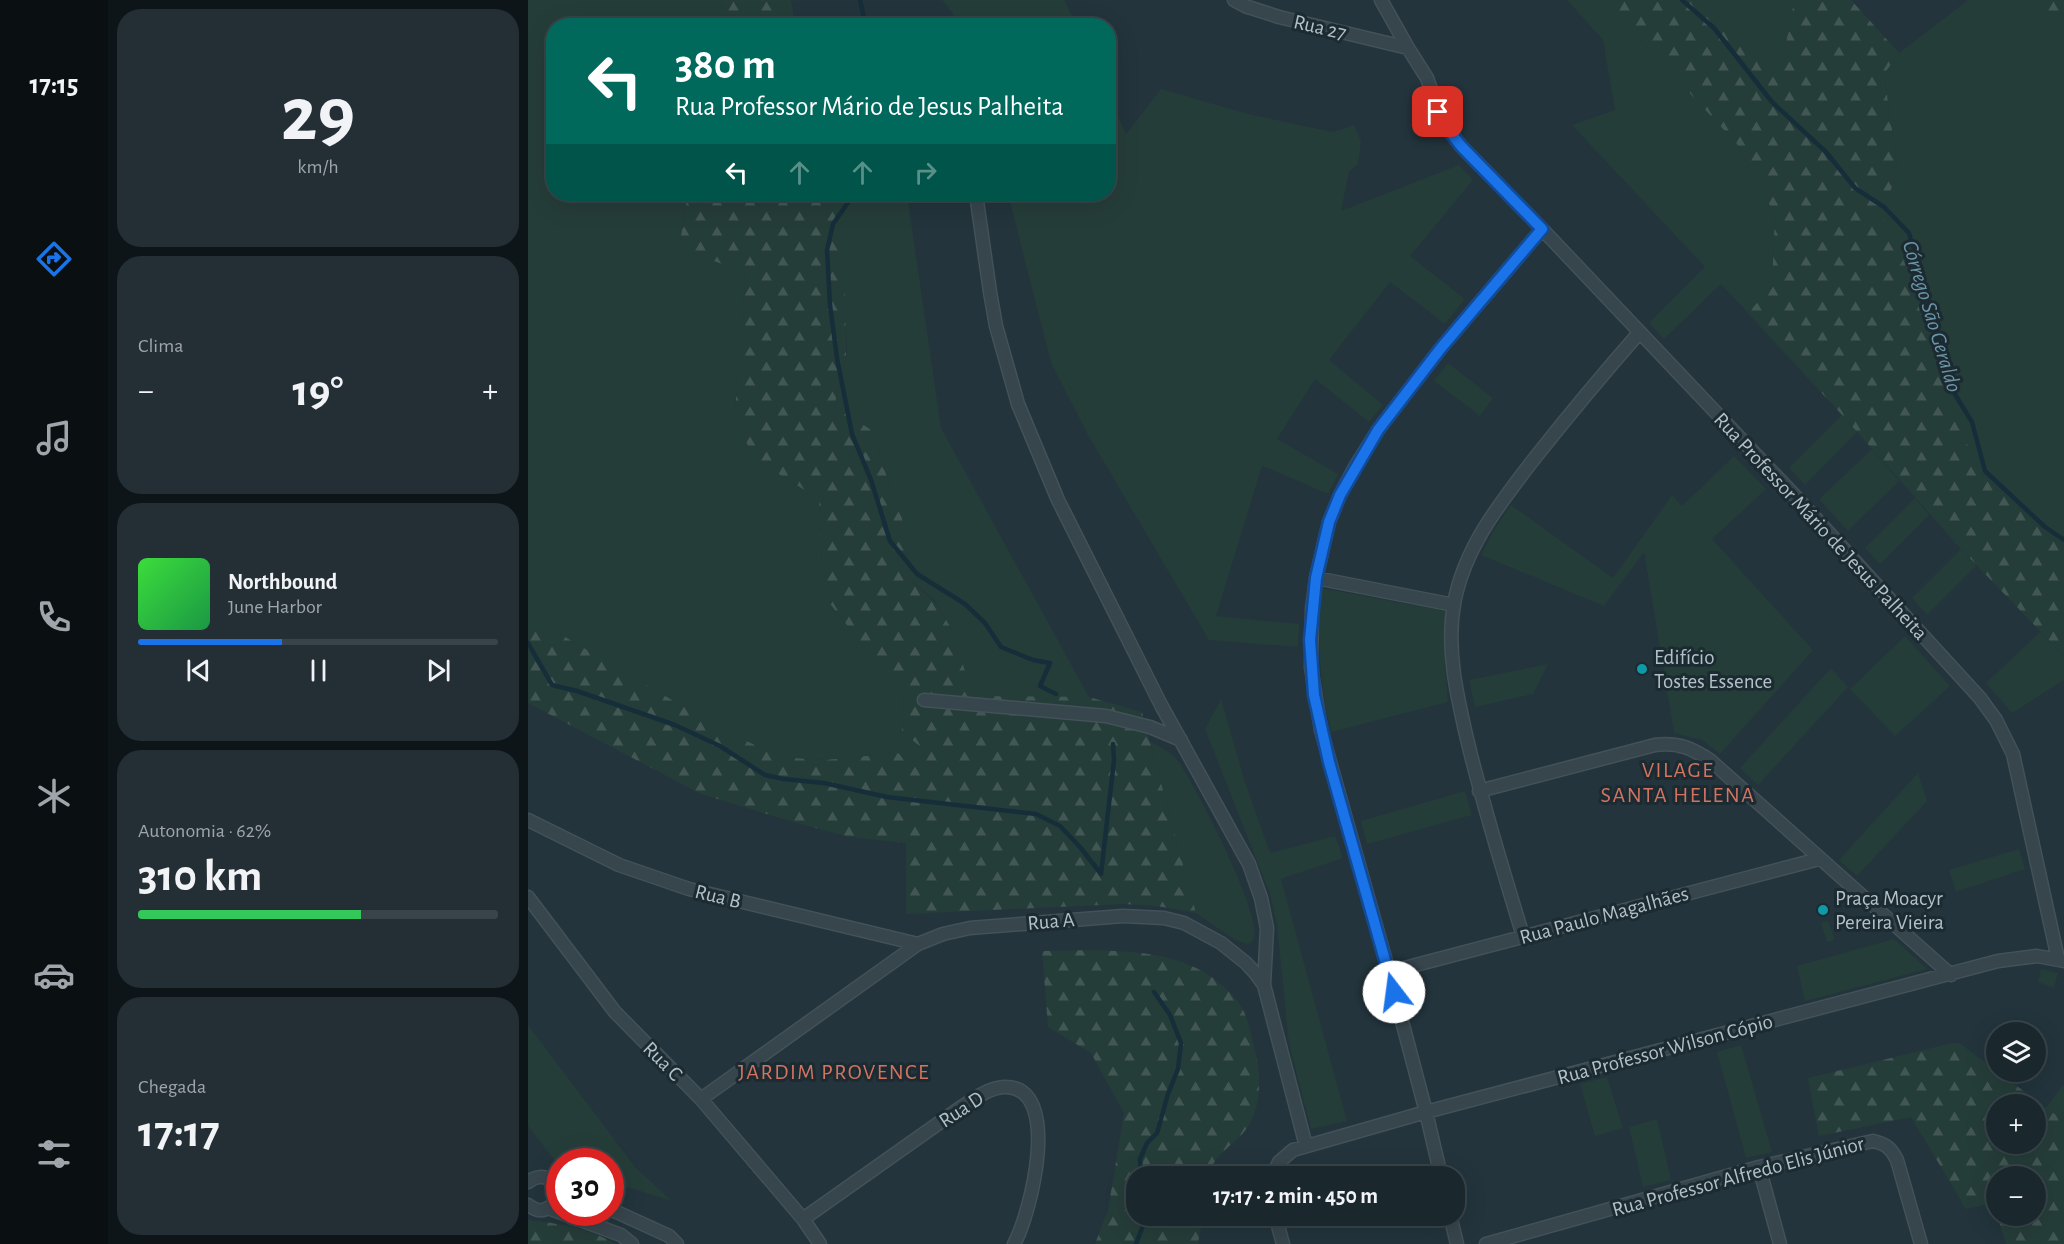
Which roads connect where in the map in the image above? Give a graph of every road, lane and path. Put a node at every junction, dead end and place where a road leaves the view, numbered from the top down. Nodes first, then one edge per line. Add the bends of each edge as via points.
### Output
1 (1234, 0) edge
2 (1381, 0) edge
3 (1408, 48) junction
4 (977, 201) edge
5 (1542, 229) junction
6 (1639, 333) junction
7 (1316, 578) junction
8 (1454, 605) junction
9 (924, 700) dead end
10 (1181, 740) junction
11 (1479, 791) junction
12 (528, 820) edge
13 (1819, 859) junction
14 (528, 897) edge
15 (1523, 936) junction
16 (918, 944) junction
17 (2061, 960) edge
18 (1389, 972) junction
19 (1951, 975) junction
20 (1264, 985) junction
21 (701, 1099) junction
22 (1426, 1112) junction
23 (1306, 1146) junction
24 (1277, 1166) edge
25 (1439, 1166) edge
26 (1759, 1167) junction
27 (530, 1177) edge
28 (546, 1179) edge
29 (528, 1205) edge
30 (546, 1208) edge
31 (624, 1215) edge
32 (803, 1219) junction
33 (597, 1226) edge
34 (1278, 1226) edge
35 (1453, 1226) edge
36 (632, 1244) edge
37 (677, 1244) edge
38 (820, 1244) edge
39 (1014, 1244) edge
40 (1283, 1244) edge
41 (1457, 1244) edge
42 (1486, 1244) edge
43 (1780, 1244) edge
44 (1921, 1244) edge

1 - 3 street, Rua 27 via 1278,17
2 - 3 street
3 - 5 street, Rua Professor Mário de Jesus Palheita via 1427,78 1443,123
4 - 10 street via 996,327 1024,422 1058,500
5 - 6 street, Rua Professor Mário de Jesus Palheita
5 - 7 street via 1441,348 1378,430 1340,495 1329,522
6 - 8 street via 1569,413 1498,506 1467,562
6 - 17 street, Rua Professor Mário de Jesus Palheita via 1797,498 1996,720 2018,770
7 - 8 street
7 - 18 street via 1310,640 1314,695 1329,762
8 - 11 street via 1456,688
9 - 10 street via 1106,717 1142,724
10 - 20 street via 1257,882 1267,928
11 - 13 street via 1655,745 1677,744 1711,762
11 - 15 street
12 - 16 street, Rua B via 619,865 689,889
13 - 15 street, Rua Paulo Magalhães
13 - 19 street
14 - 21 street, Rua C via 615,1012
15 - 18 street, Rua Paulo Magalhães
16 - 20 street, Rua A via 970,928 1123,916 1164,918 1221,943 1246,963
16 - 21 street, Rua A
17 - 19 street, Rua Professor Wilson Cópio via 2037,956 2012,958
18 - 22 street
19 - 22 street, Rua Professor Wilson Cópio
20 - 23 street, Rua A
21 - 32 street, Rua C
22 - 23 street, Rua Professor Wilson Cópio
22 - 25 street
23 - 24 street, Rua Professor Wilson Cópio via 1293,1150
26 - 42 street, Rua Professor Alfredo Elis Júnior
26 - 43 street
26 - 44 street, Rua Professor Alfredo Elis Júnior via 1862,1142 1885,1144 1898,1160
27 - 28 street
29 - 30 street via 537,1210
31 - 37 street via 669,1236
32 - 38 street, Rua C
32 - 39 street, Rua D via 963,1106 988,1091 1006,1087 1033,1102 1038,1119 1032,1187
33 - 36 street via 621,1235
34 - 40 street
35 - 41 street

